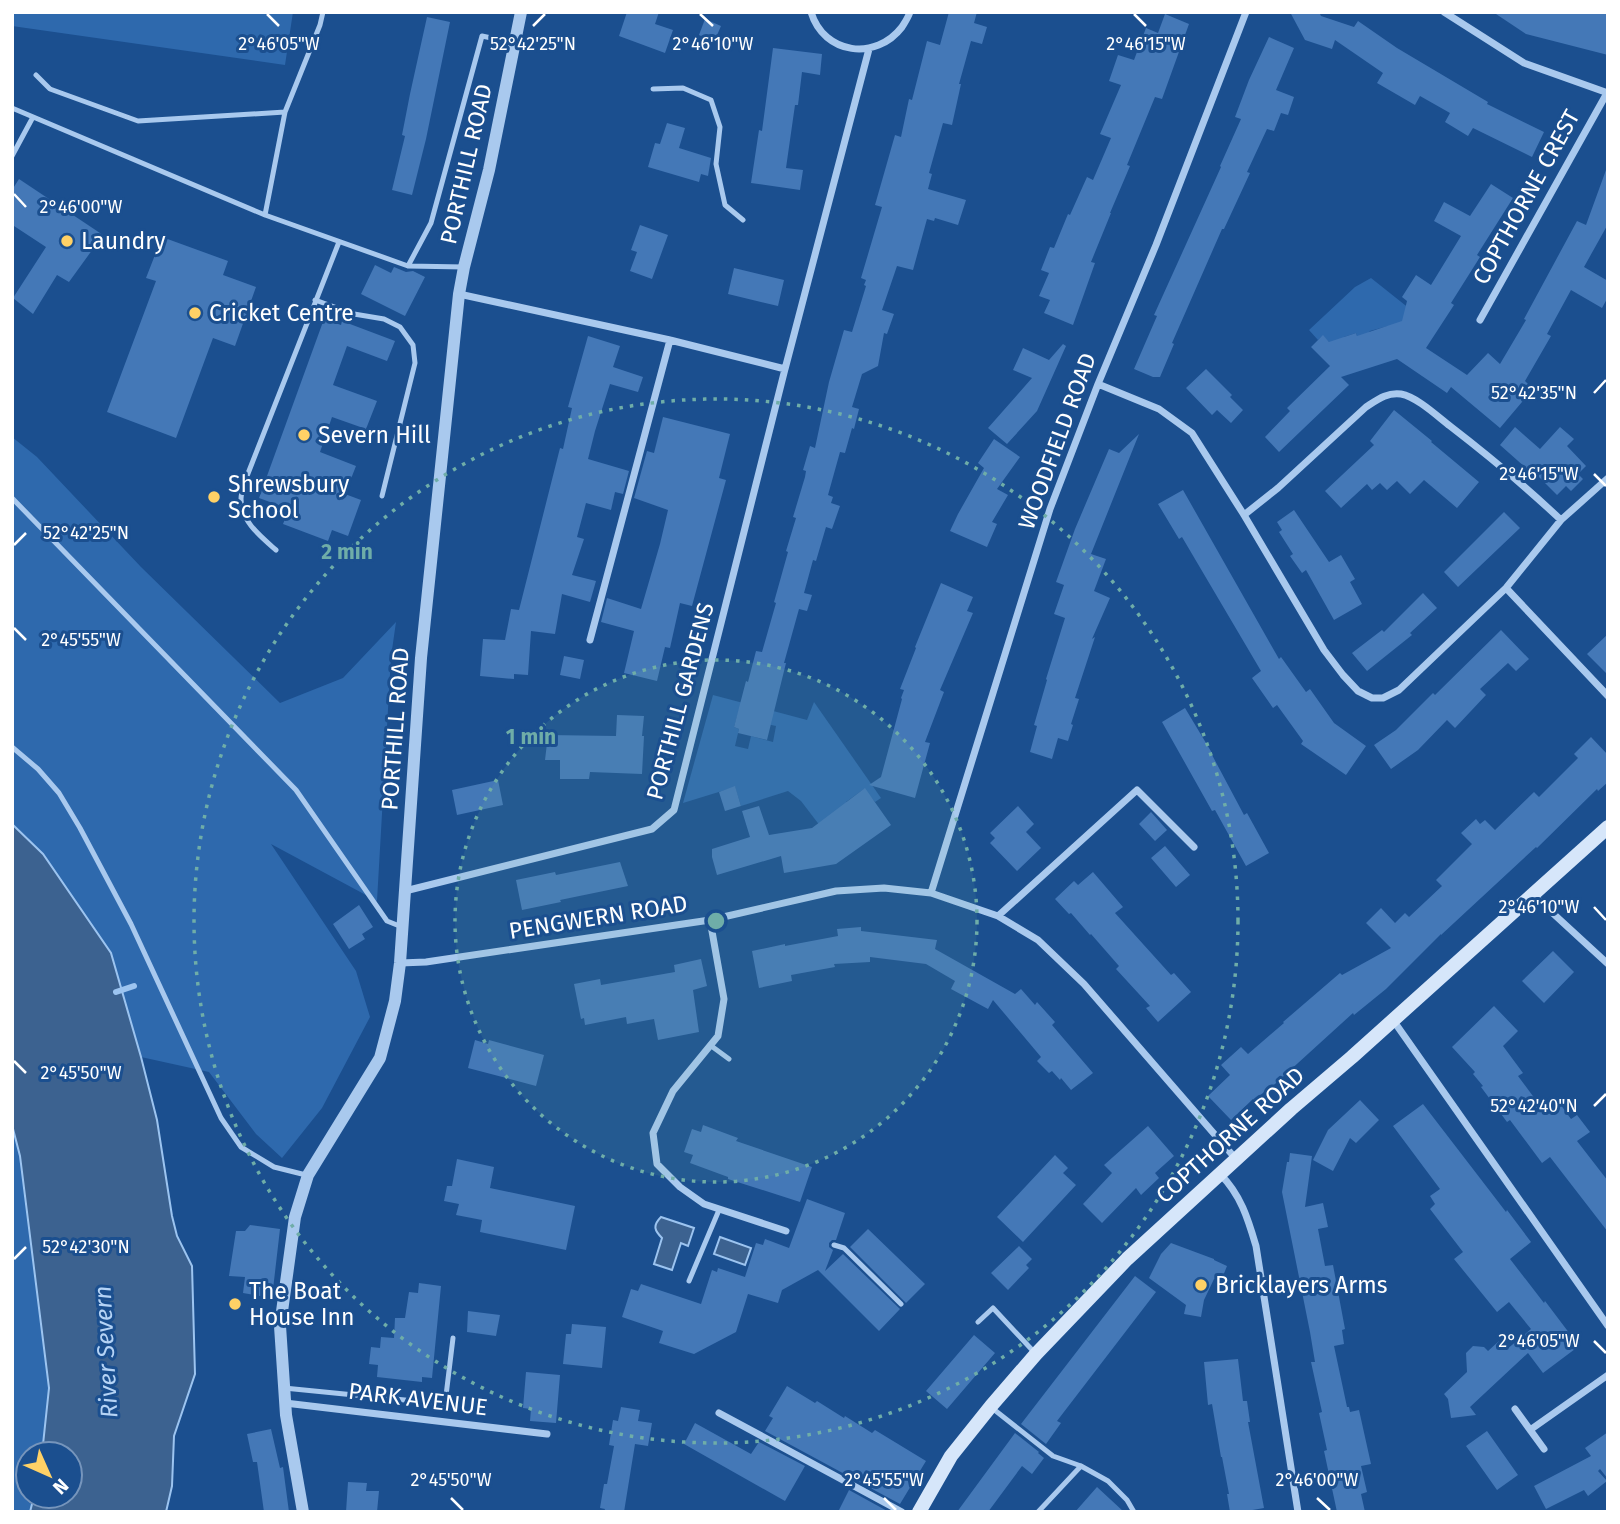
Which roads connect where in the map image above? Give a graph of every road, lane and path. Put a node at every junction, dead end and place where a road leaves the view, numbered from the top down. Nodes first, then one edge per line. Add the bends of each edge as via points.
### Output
1 (323, 12) edge
2 (521, 12) edge
3 (811, 12) edge
4 (909, 12) edge
5 (1246, 12) edge
6 (1444, 12) edge
7 (514, 43) junction
8 (869, 49) junction
9 (36, 75) dead end
10 (653, 89) dead end
11 (1607, 93) edge
12 (12, 108) edge
13 (285, 112) junction
14 (33, 117) junction
15 (12, 156) edge
16 (265, 215) junction
17 (743, 220) dead end
18 (339, 242) junction
19 (408, 266) junction
20 (464, 267) junction
21 (459, 294) junction
22 (315, 300) junction
23 (1480, 320) dead end
24 (670, 340) junction
25 (785, 369) junction
26 (1098, 384) junction
27 (1608, 478) edge
28 (382, 496) dead end
29 (12, 498) edge
30 (1244, 515) junction
31 (1562, 520) junction
32 (276, 550) dead end
33 (1506, 588) junction
34 (590, 640) dead end
35 (1608, 696) edge
36 (12, 747) edge
37 (1608, 827) edge
38 (1194, 847) dead end
39 (405, 891) junction
40 (931, 893) junction
41 (1534, 895) junction
42 (998, 916) junction
43 (710, 919) junction
44 (402, 927) junction
45 (400, 963) junction
46 (1608, 964) edge
47 (1393, 1020) junction
48 (710, 1045) junction
49 (729, 1059) dead end
50 (1236, 1159) junction
51 (1219, 1174) junction
52 (308, 1175) junction
53 (719, 1210) junction
54 (786, 1231) joint
55 (794, 1234) dead end
56 (834, 1245) dead end
57 (688, 1281) dead end
58 (901, 1304) dead end
59 (978, 1322) dead end
60 (1608, 1326) edge
61 (453, 1339) dead end
62 (1036, 1354) junction
63 (1608, 1375) edge
64 (284, 1388) junction
65 (285, 1403) junction
66 (991, 1406) junction
67 (1515, 1409) dead end
68 (719, 1413) dead end
69 (1530, 1430) junction
70 (547, 1434) dead end
71 (1544, 1449) dead end
72 (1081, 1466) junction
73 (303, 1512) edge
74 (902, 1512) edge
75 (919, 1512) edge
76 (1038, 1512) edge
77 (1134, 1512) edge
78 (1298, 1512) edge

1 - 13 lane
2 - 7 street, PORTHILL ROAD
3 - 8 street via 813,22 833,42 850,49
4 - 8 street via 893,38
5 - 26 street, WOODFIELD ROAD
6 - 11 street via 1524,63
7 - 19 lane via 482,36 431,223
7 - 20 street, PORTHILL ROAD
8 - 25 street, PORTHILL GARDENS
9 - 13 lane via 50,89 138,121
10 - 17 lane via 683,88 711,100 720,127 716,164 724,205
11 - 23 street, COPTHORNE CREST
12 - 14 lane
13 - 16 lane
14 - 15 lane
14 - 16 lane
16 - 18 lane
18 - 19 lane
18 - 22 lane
19 - 20 lane
20 - 21 street, PORTHILL ROAD
21 - 24 street
21 - 39 street, PORTHILL ROAD via 421,658
22 - 28 lane via 384,319 400,327 413,345 415,363
22 - 32 lane via 241,499 254,531
24 - 25 street
24 - 34 street
25 - 39 street, PORTHILL GARDENS via 674,810 652,829
26 - 30 street via 1159,409 1192,433
26 - 40 street, WOODFIELD ROAD via 1050,509
27 - 31 street
29 - 44 lane via 296,790 387,921
30 - 31 street via 1366,407 1391,394 1403,394 1424,405
30 - 33 street via 1324,650 1358,691 1372,698 1399,690
31 - 33 street
33 - 35 street
36 - 52 lane via 59,793 80,828 131,924 221,1118 241,1147 274,1167
37 - 41 main road, COPTHORNE ROAD
38 - 42 street via 1137,790
39 - 44 street, PORTHILL ROAD
40 - 42 street, PENGWERN ROAD
40 - 43 street, PENGWERN ROAD via 884,888 836,891
41 - 46 street
41 - 47 main road, COPTHORNE ROAD
42 - 50 street, PENGWERN ROAD via 1038,940 1084,984
43 - 45 street, PENGWERN ROAD
43 - 48 street via 724,999 718,1036
44 - 45 street, PORTHILL ROAD
45 - 52 street, PORTHILL ROAD via 380,1058
47 - 50 main road, COPTHORNE ROAD
47 - 60 street
48 - 49 lane
48 - 53 street via 673,1091 653,1133 657,1164 704,1205
50 - 51 main road, COPTHORNE ROAD
51 - 62 main road, COPTHORNE ROAD via 1127,1259
51 - 78 street via 1237,1194 1256,1246
52 - 64 street, PORTHILL ROAD via 295,1217 280,1326
53 - 54 street
53 - 57 lane
54 - 55 lane
56 - 58 lane via 844,1248
59 - 62 lane via 993,1308
61 - 64 lane via 445,1404
62 - 66 main road, COPTHORNE ROAD
63 - 69 street
64 - 65 street, PORTHILL ROAD
65 - 70 street, PARK AVENUE
65 - 73 street, PORTHILL ROAD
66 - 72 lane via 1053,1456
66 - 75 main road, COPTHORNE ROAD via 951,1456
67 - 69 street
68 - 74 street
69 - 71 street
72 - 76 lane
72 - 77 lane via 1108,1481

